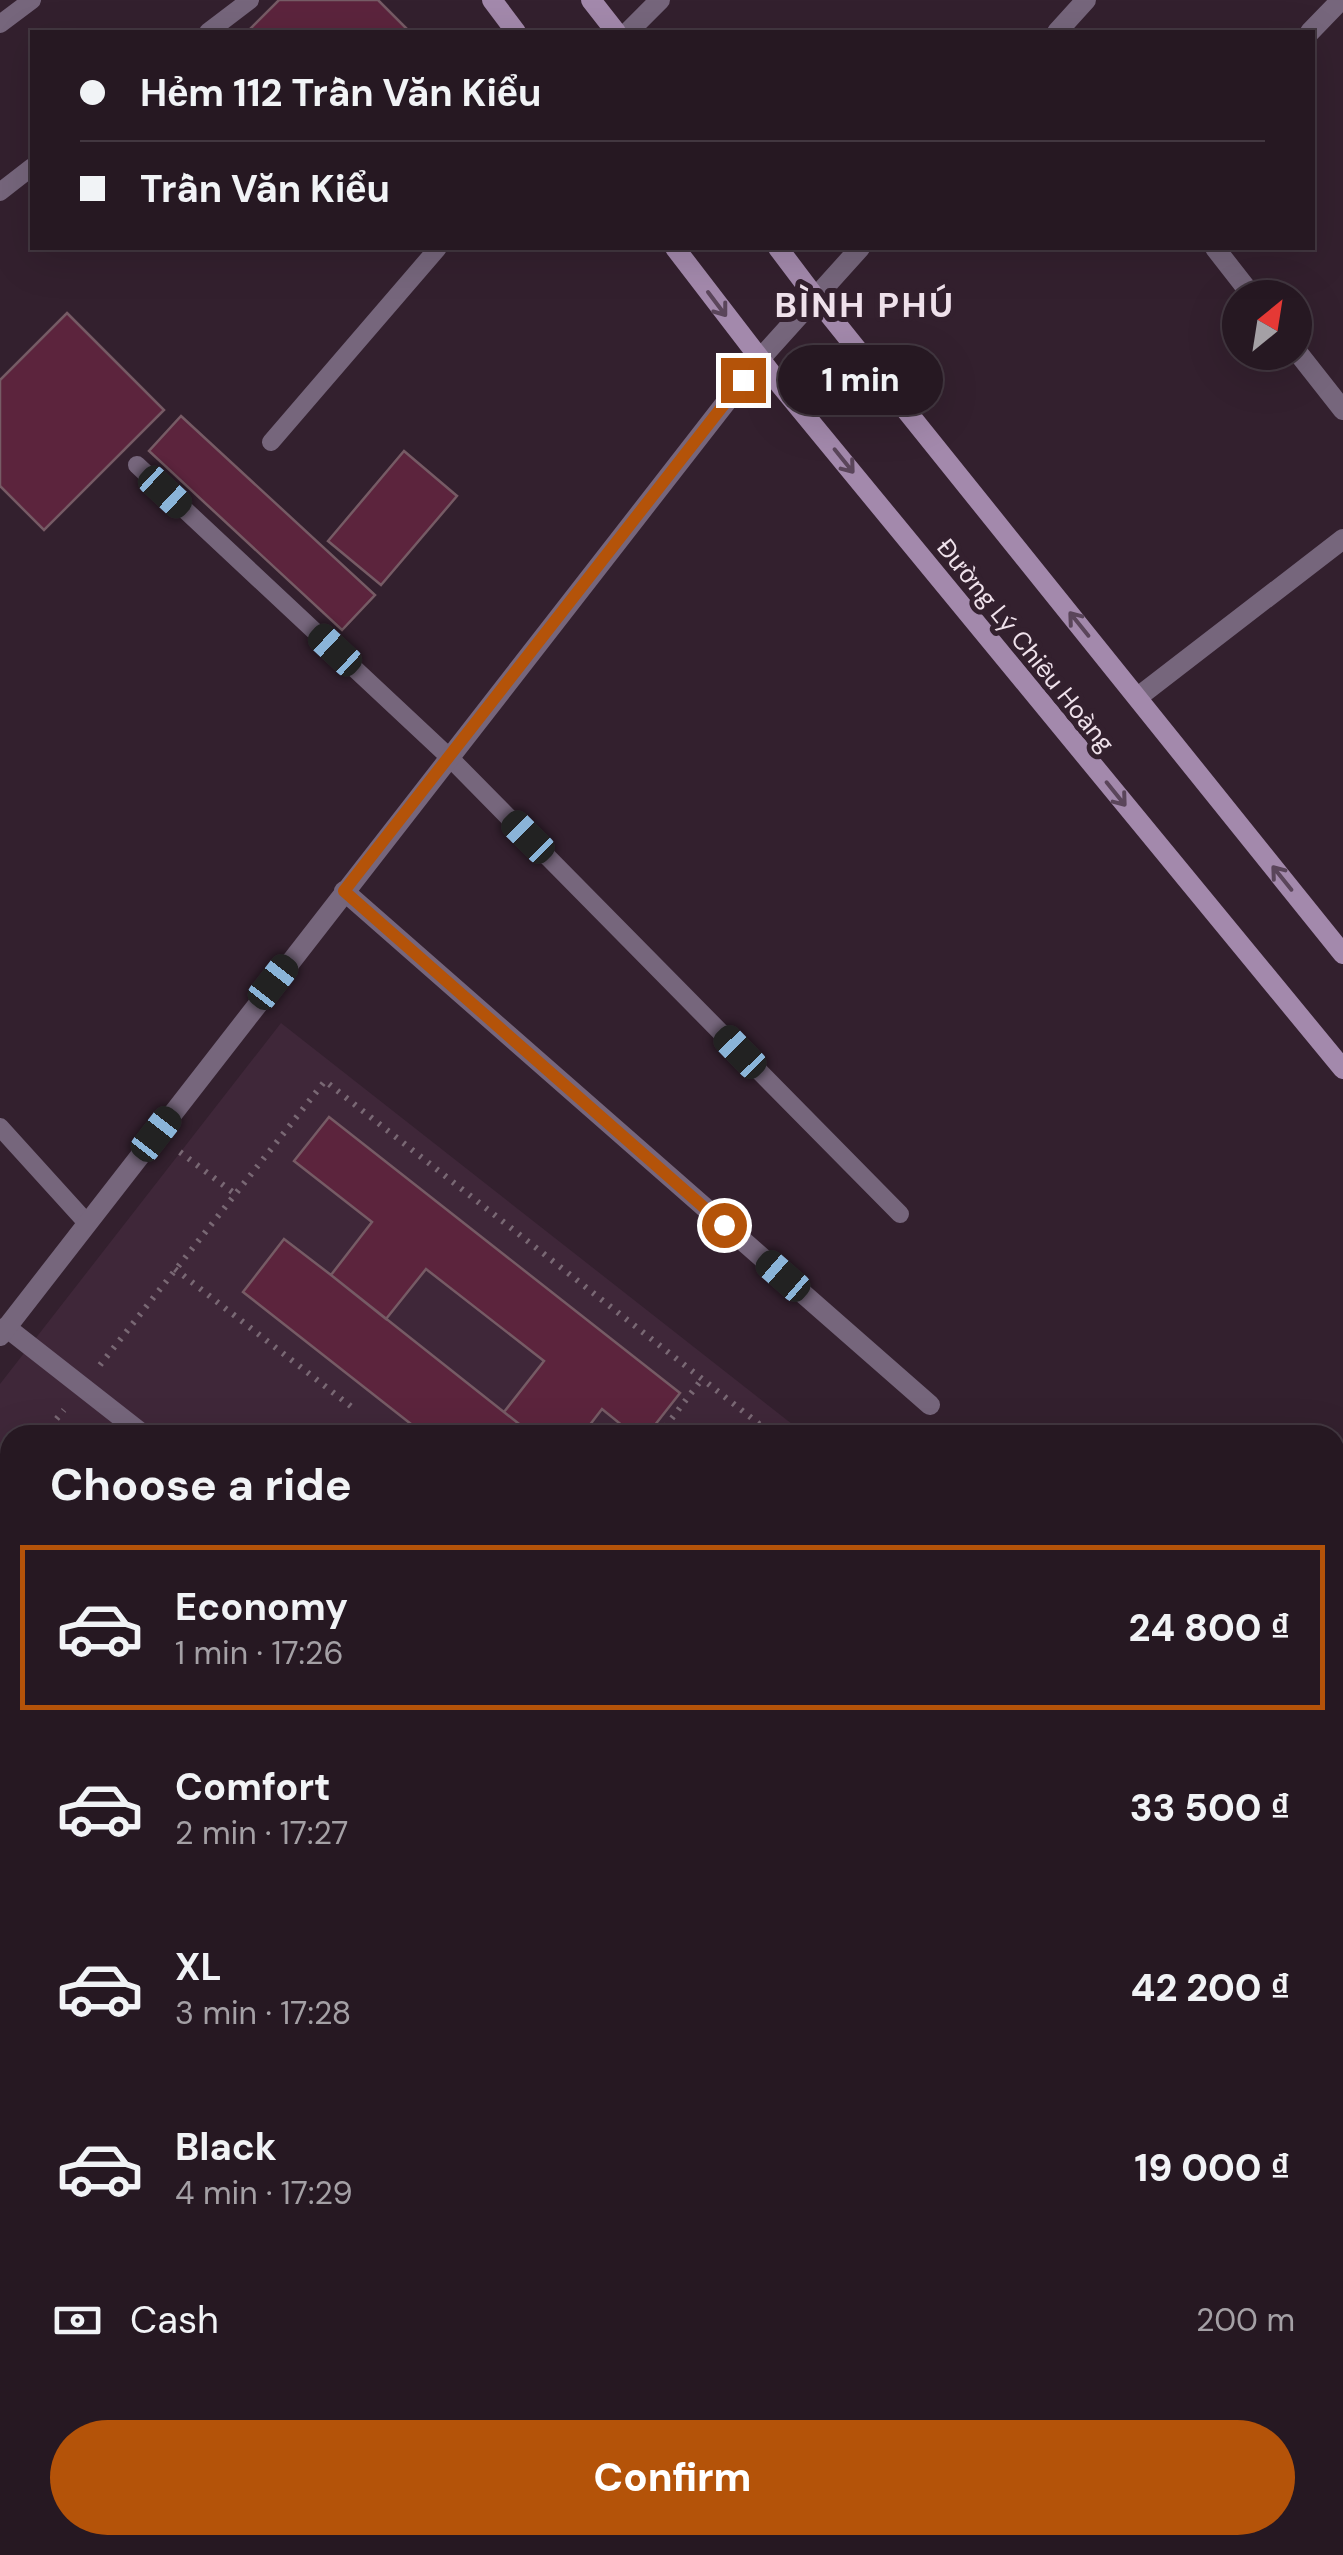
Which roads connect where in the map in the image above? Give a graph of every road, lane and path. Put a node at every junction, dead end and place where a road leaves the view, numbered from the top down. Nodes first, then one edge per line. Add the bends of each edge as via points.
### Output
1 (32, 0) edge
2 (250, 0) edge
3 (492, 0) edge
4 (591, 0) edge
5 (660, 0) edge
6 (1086, 0) edge
7 (1341, 0) edge
8 (0, 24) edge
9 (211, 30) edge
10 (514, 30) edge
11 (614, 30) edge
12 (630, 30) edge
13 (1058, 30) edge
14 (1312, 30) edge
15 (30, 169) edge
16 (0, 192) edge
17 (436, 250) edge
18 (677, 250) edge
19 (780, 250) edge
20 (858, 250) edge
21 (1217, 250) edge
22 (1240, 280) edge
23 (815, 297) junction
24 (760, 359) junction
25 (1312, 370) edge
26 (1343, 410) edge
27 (270, 442) dead end
28 (137, 465) dead end
29 (1343, 539) edge
30 (1138, 697) junction
31 (448, 756) junction
32 (344, 891) junction
33 (1343, 954) edge
34 (1343, 1070) edge
35 (0, 1128) edge
36 (156, 1134) junction
37 (235, 1194) junction
38 (900, 1214) dead end
39 (87, 1223) junction
40 (176, 1269) junction
41 (3, 1331) edge
42 (702, 1378) junction
43 (82, 1387) junction
44 (930, 1405) dead end
45 (353, 1408) dead end
46 (131, 1425) edge
47 (667, 1425) edge
48 (761, 1425) edge

1 - 8 lane
2 - 9 lane
3 - 10 main road
4 - 11 main road
5 - 12 street
6 - 13 street
7 - 14 street
15 - 16 lane
17 - 27 lane
18 -> 24 main road, Đường Lý Chiêu Hoàng
19 - 23 main road
20 - 23 street
21 - 22 street
23 - 24 street
30 -> 23 main road
24 - 31 street
24 -> 34 main road, Đường Lý Chiêu Hoàng
25 - 26 street
28 - 31 lane
29 - 30 street
33 -> 30 main road
31 - 32 street
31 - 38 lane
32 - 36 street
32 - 44 street
35 - 39 lane
36 - 37 path
36 - 39 street
37 - 40 path
37 - 42 path via 325,1081
39 - 41 street
40 - 43 path
40 - 45 path
41 - 43 street
42 - 47 path
42 - 48 path
43 - 46 street

